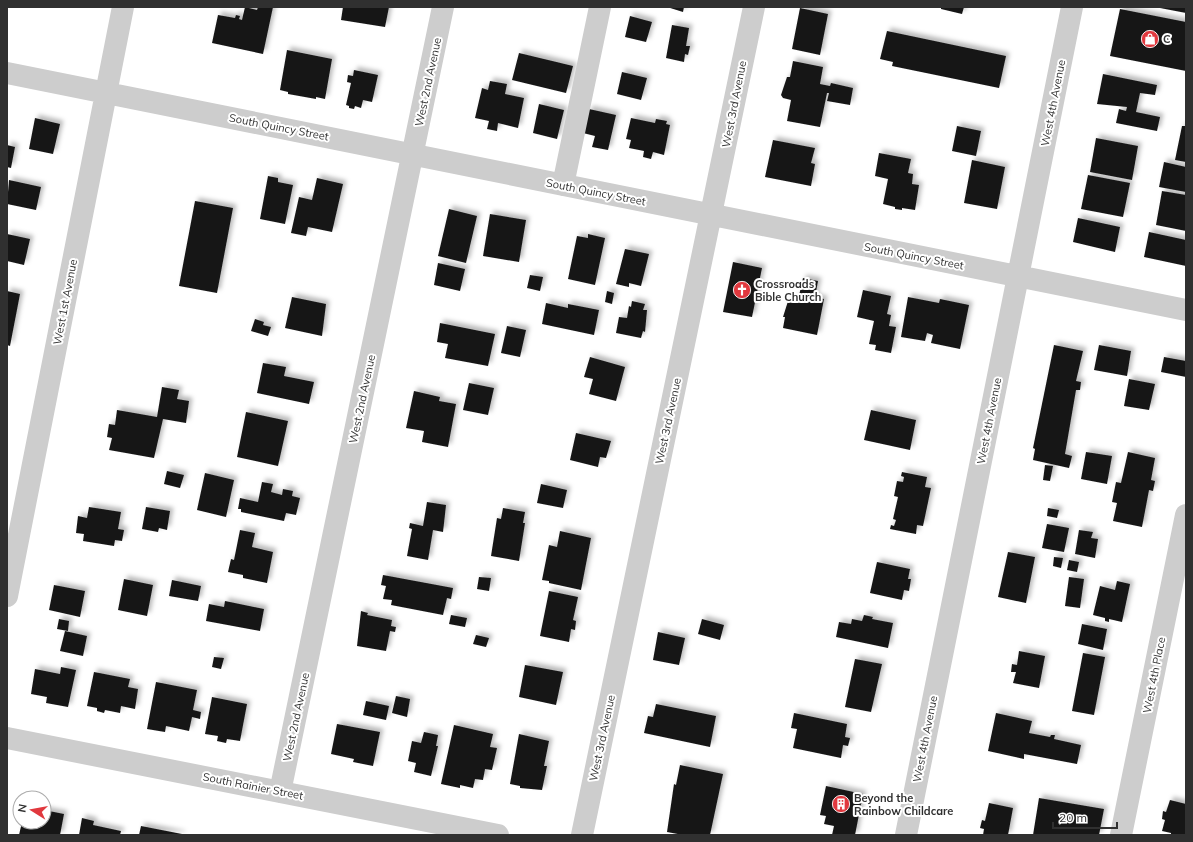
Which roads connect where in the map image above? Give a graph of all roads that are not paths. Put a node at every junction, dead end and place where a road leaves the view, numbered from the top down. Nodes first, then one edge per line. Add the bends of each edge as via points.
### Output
1 (123, 7) edge
2 (443, 7) edge
3 (600, 7) edge
4 (754, 7) edge
5 (1072, 7) edge
6 (7, 73) edge
7 (106, 92) junction
8 (413, 154) junction
9 (563, 185) junction
10 (712, 215) junction
11 (1018, 277) junction
12 (1186, 310) edge
13 (1186, 515) edge
14 (7, 596) edge
15 (7, 738) edge
16 (280, 792) junction
17 (498, 835) edge
18 (582, 835) edge
19 (906, 835) edge
20 (1121, 835) edge

1 - 7 street, West 1st Avenue
2 - 8 street, West 2nd Avenue
3 - 9 street
4 - 10 street, West 3rd Avenue
5 - 11 street, West 4th Avenue
6 - 7 street, South Quincy Street
7 - 8 street, South Quincy Street
7 - 14 street, West 1st Avenue
8 - 9 street, South Quincy Street
8 - 16 street, West 2nd Avenue
9 - 10 street, South Quincy Street
10 - 11 street, South Quincy Street
10 - 18 street, West 3rd Avenue
11 - 12 street, South Quincy Street
11 - 19 street, West 4th Avenue
13 - 20 street, West 4th Place
15 - 16 street, South Rainier Street
16 - 17 street, South Rainier Street

